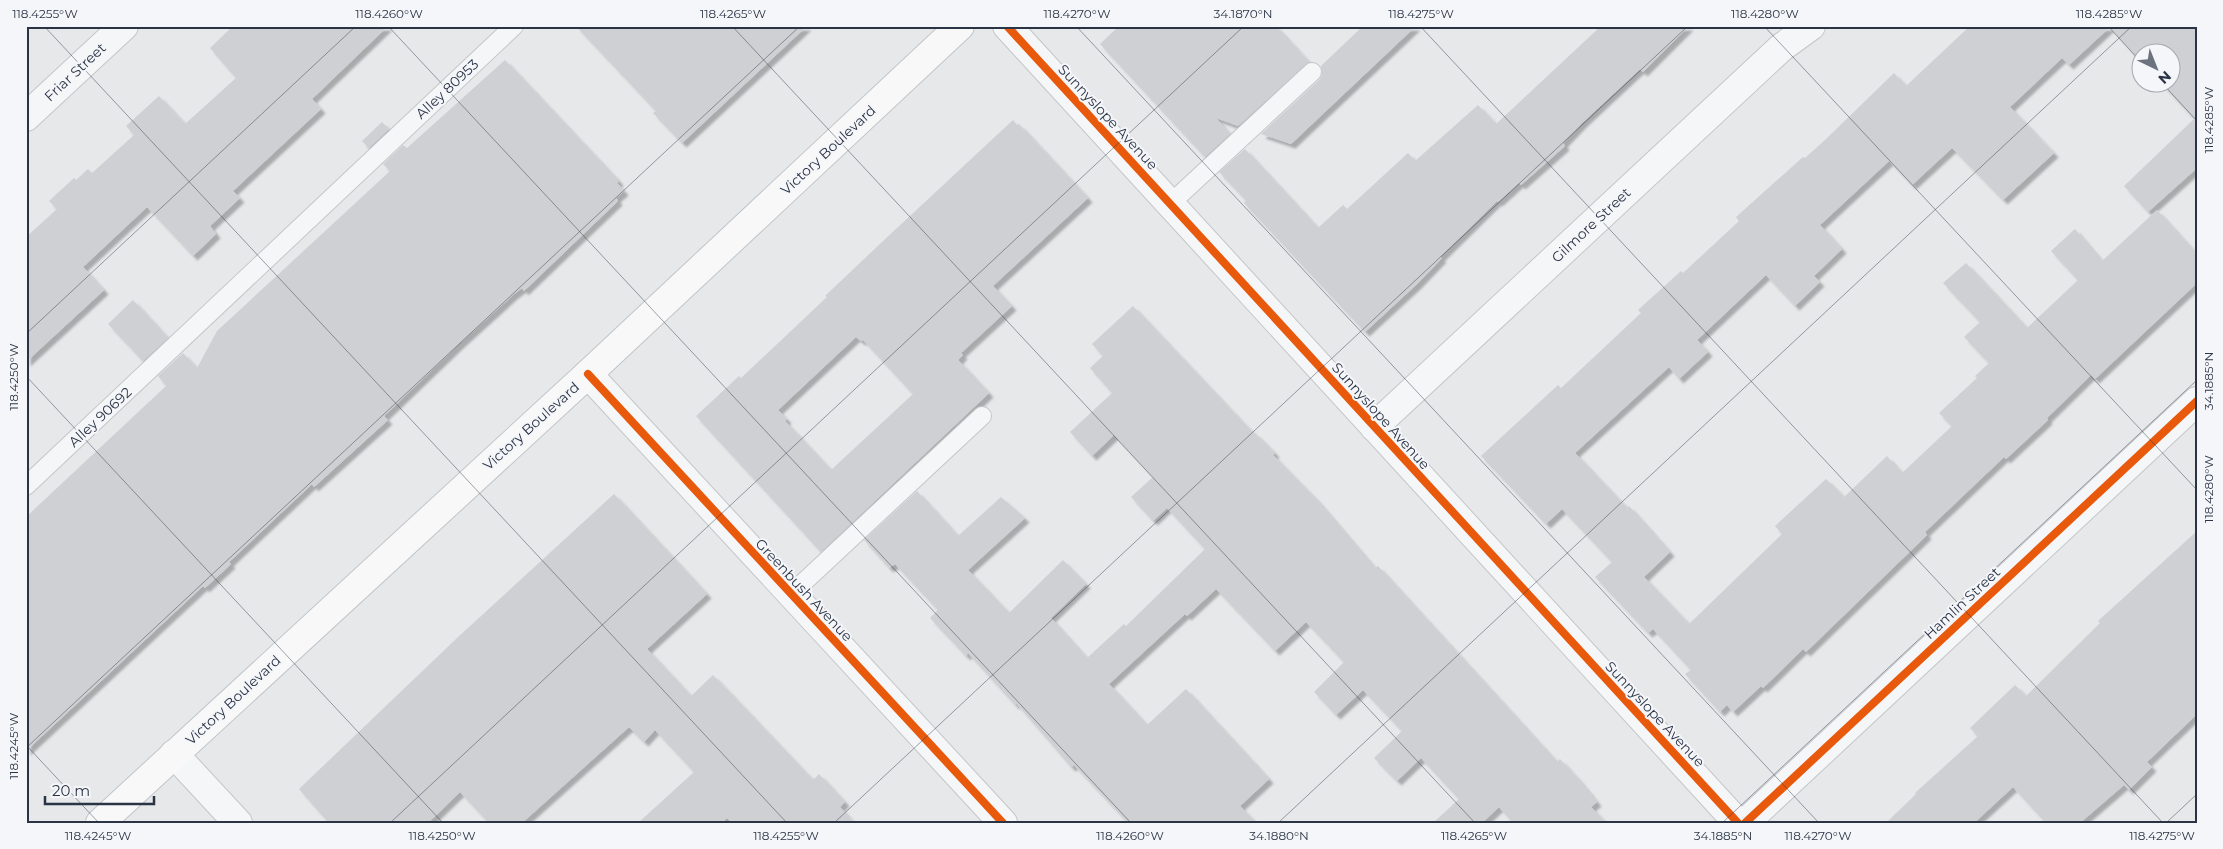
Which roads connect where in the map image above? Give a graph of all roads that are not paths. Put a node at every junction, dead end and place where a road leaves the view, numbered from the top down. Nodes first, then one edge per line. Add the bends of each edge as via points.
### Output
1 (124, 26) edge
2 (514, 26) edge
3 (960, 26) edge
4 (1007, 26) edge
5 (1811, 26) edge
6 (1312, 72) dead end
7 (26, 117) edge
8 (1170, 203) junction
9 (174, 347) joint
10 (588, 374) junction
11 (2197, 401) edge
12 (982, 416) dead end
13 (1374, 427) junction
14 (26, 486) edge
15 (791, 594) junction
16 (174, 754) junction
17 (100, 823) edge
18 (238, 823) edge
19 (1003, 823) edge
20 (1738, 823) edge
21 (1745, 823) edge

1 - 7 street, Friar Street
2 - 9 lane, Alley 80953
3 - 10 main road, Victory Boulevard
4 - 8 street, Sunnyslope Avenue
5 - 13 street, Gilmore Street via 1782,47
6 - 8 lane
8 - 13 street, Sunnyslope Avenue
9 - 14 lane, Alley 90692
10 - 15 street, Greenbush Avenue
10 - 16 main road, Victory Boulevard
11 - 21 street, Hamlin Street
12 - 15 lane
13 - 20 street, Sunnyslope Avenue
15 - 19 street, Greenbush Avenue
16 - 17 main road, Victory Boulevard
16 - 18 street

